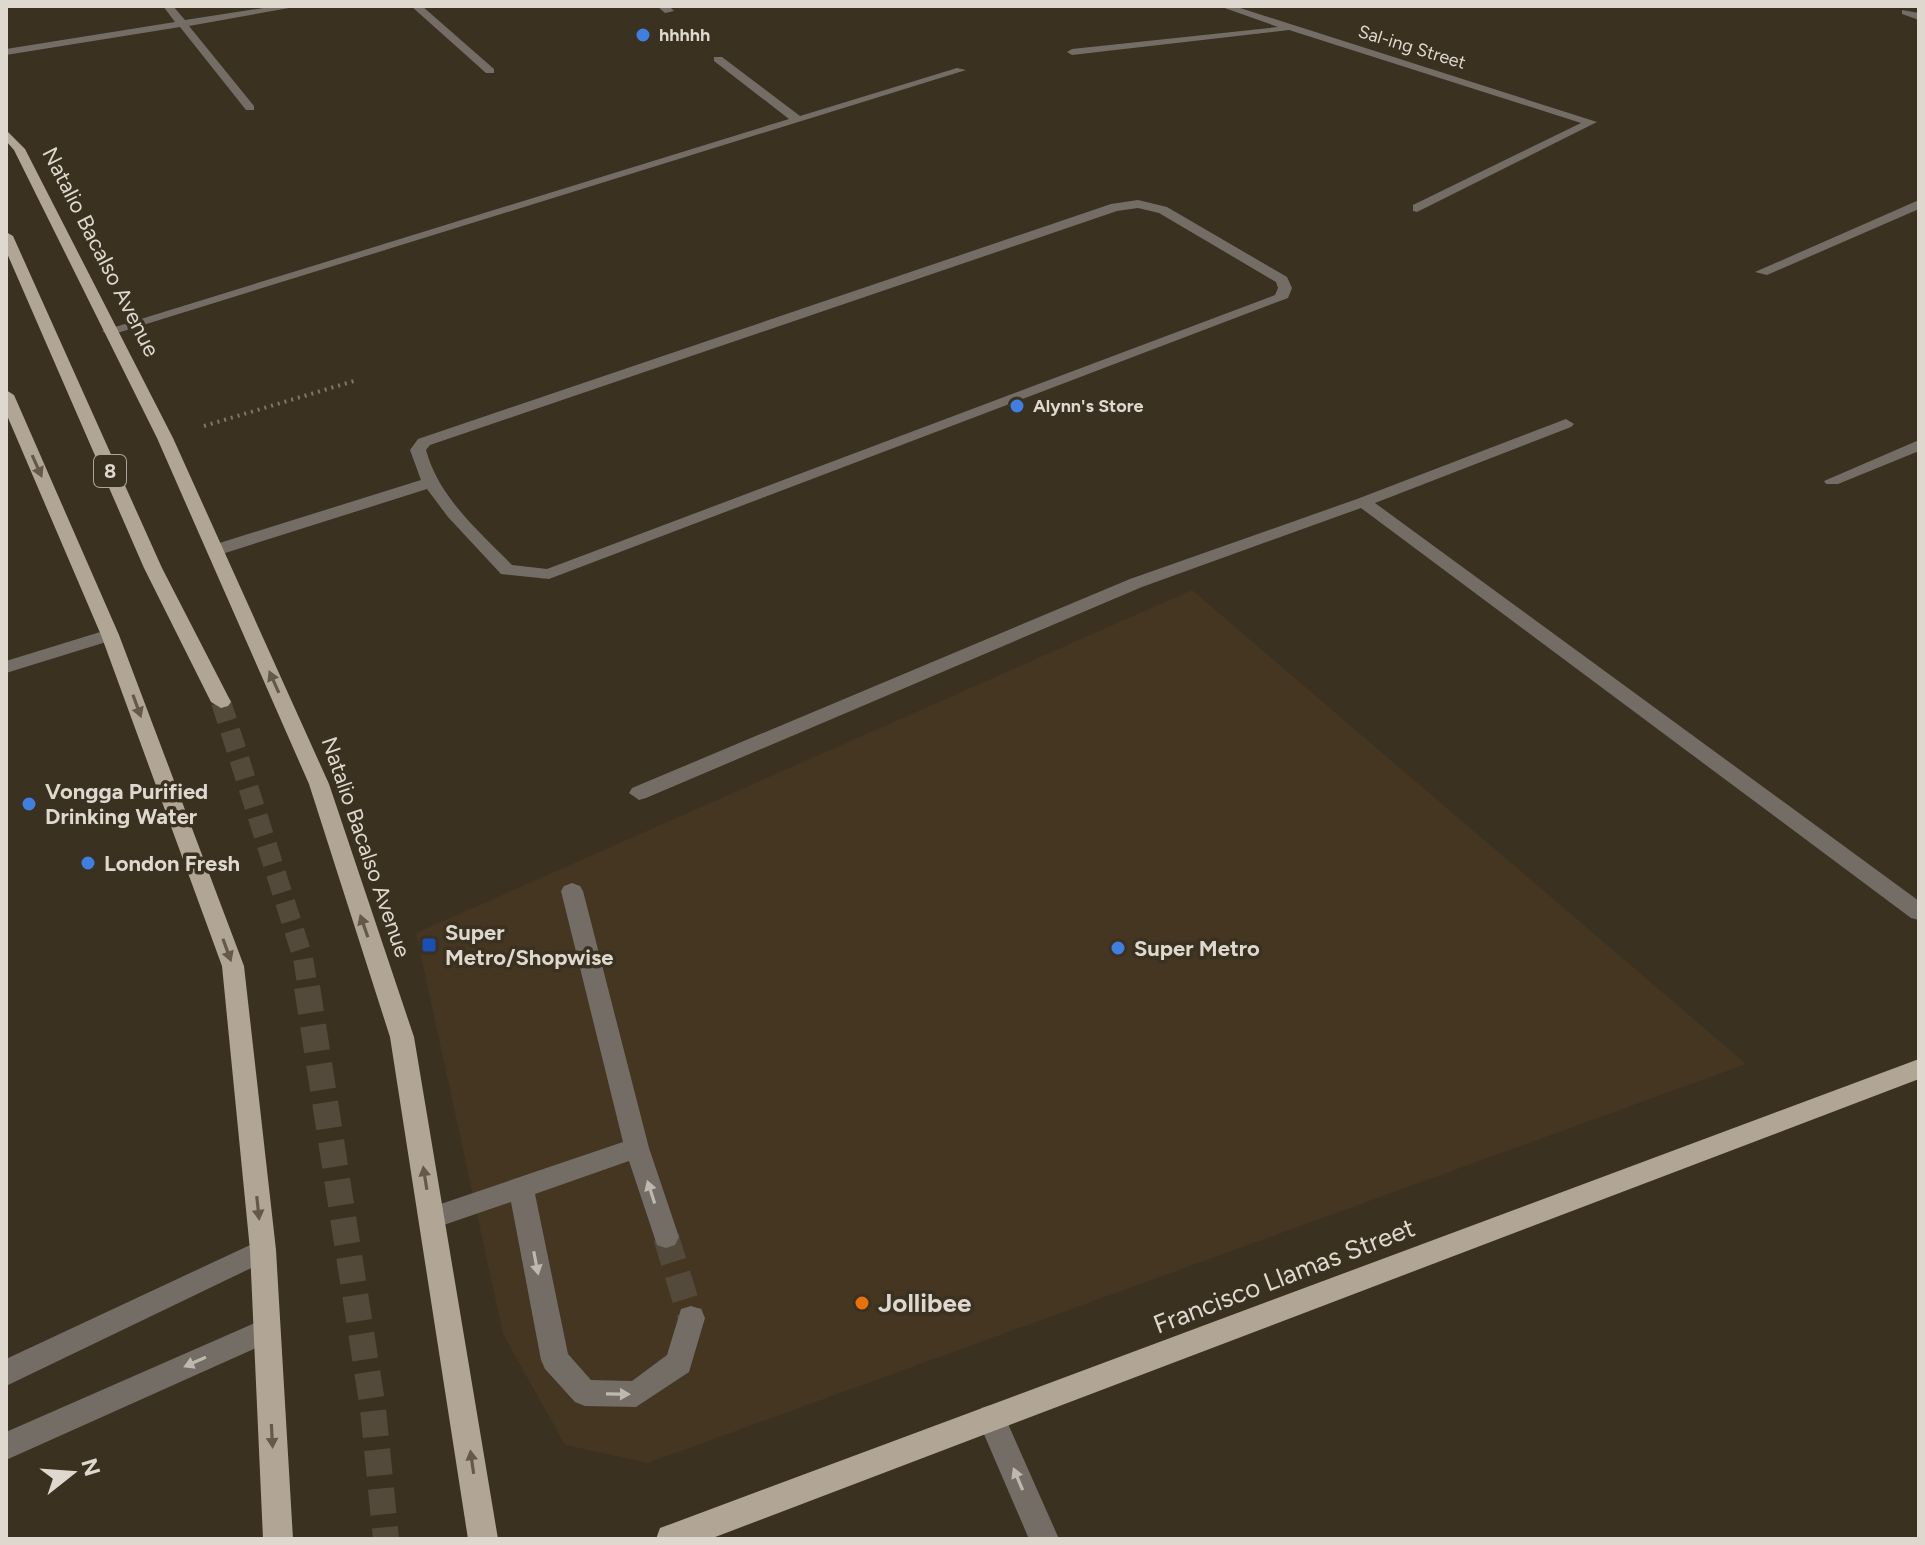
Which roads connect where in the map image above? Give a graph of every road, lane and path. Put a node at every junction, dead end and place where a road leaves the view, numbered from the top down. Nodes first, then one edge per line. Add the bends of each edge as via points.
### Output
1 (168, 6) edge
2 (295, 6) edge
3 (416, 6) edge
4 (1224, 6) edge
5 (1906, 12) dead end
6 (1919, 17) edge
7 (184, 25) junction
8 (1292, 29) junction
9 (6, 52) edge
10 (1072, 52) dead end
11 (718, 59) dead end
12 (961, 70) dead end
13 (490, 71) dead end
14 (250, 108) dead end
15 (798, 120) junction
16 (6, 134) edge
17 (1919, 204) edge
18 (1417, 208) dead end
19 (6, 236) edge
20 (1762, 272) dead end
21 (109, 331) junction
22 (354, 381) dead end
23 (6, 395) edge
24 (1566, 424) dead end
25 (165, 438) junction
26 (1919, 445) edge
27 (1832, 481) dead end
28 (429, 483) junction
29 (1363, 502) junction
30 (216, 550) junction
31 (110, 635) junction
32 (6, 667) edge
33 (221, 702) tunnel mouth
34 (639, 793) dead end
35 (572, 891) dead end
36 (1919, 912) edge
37 (1919, 1069) edge
38 (637, 1148) junction
39 (521, 1187) junction
40 (432, 1218) junction
41 (666, 1237) tunnel mouth
42 (263, 1250) junction
43 (691, 1318) tunnel mouth
44 (266, 1330) junction
45 (6, 1373) edge
46 (991, 1418) junction
47 (6, 1446) edge
48 (278, 1539) edge
49 (483, 1539) edge
50 (671, 1539) edge
51 (1044, 1539) edge

1 - 7 street
2 - 7 street
3 - 13 street
4 - 8 street, Sal-ing Street
5 - 6 street
7 - 9 street
7 - 14 street
8 - 10 street
8 - 18 street, Sal-ing Street via 1591,122
11 - 15 street
12 - 15 street
15 - 21 street
16 - 21 main road, Natalio Bacalso Avenue via 19,149
17 - 20 street
19 - 33 main road, 8 via 153,568
21 - 25 main road, Natalio Bacalso Avenue
22 - 25 path
23 -> 31 main road
24 - 29 street
25 - 30 main road, Natalio Bacalso Avenue
26 - 27 street
28 - 28 street via 507,570 549,574 1281,298 1285,288 1282,280 1163,210 1138,204 1115,207 424,442 418,450
28 - 30 street
29 - 34 street via 1136,583
29 - 36 street
40 -> 30 main road, Natalio Bacalso Avenue via 402,1037 319,784
31 - 32 street
31 -> 42 main road via 233,966
35 - 38 street
37 - 46 main road, Francisco Llamas Street
38 - 39 street
41 -> 38 street
39 - 40 street
39 -> 43 street via 555,1360 585,1393 636,1394 679,1363
49 -> 40 main road, Natalio Bacalso Avenue
42 - 44 main road
42 - 45 street
44 -> 47 street
44 -> 48 main road
46 - 50 main road, Francisco Llamas Street
51 -> 46 street

